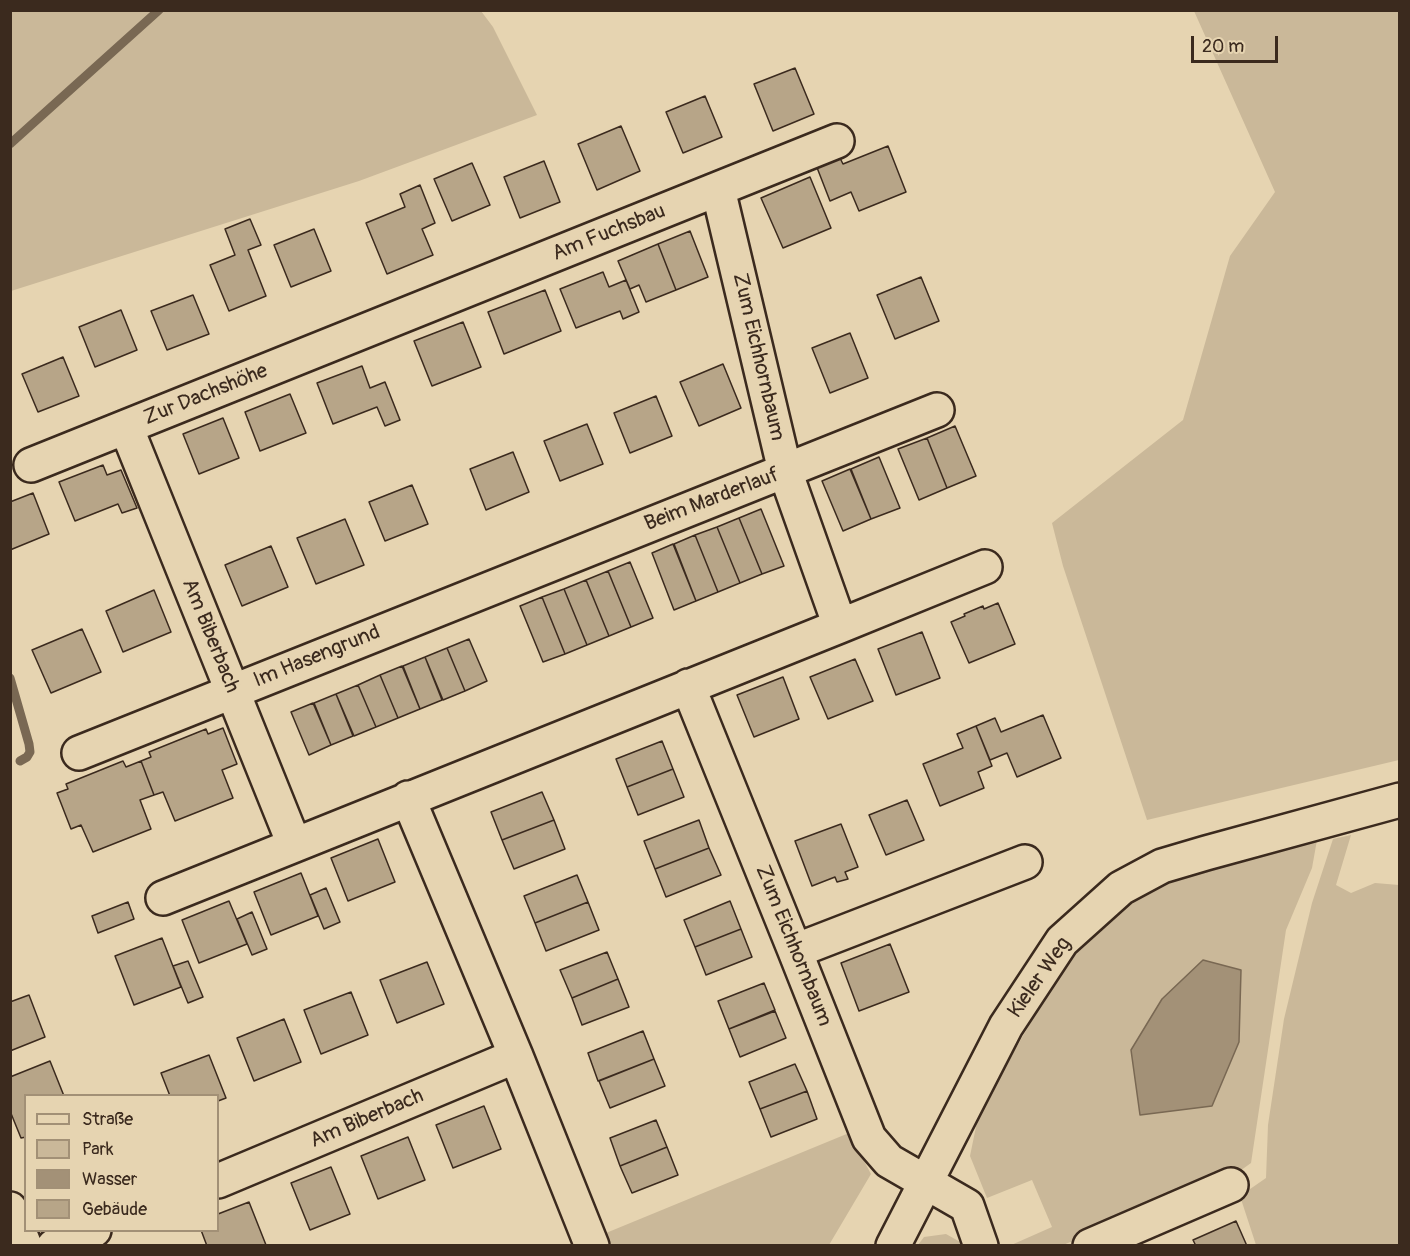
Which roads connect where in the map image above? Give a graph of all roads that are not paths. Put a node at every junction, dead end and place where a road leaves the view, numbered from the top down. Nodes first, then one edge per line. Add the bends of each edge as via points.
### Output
1 (837, 141) dead end
2 (718, 189) junction
3 (381, 325) joint
4 (937, 410) dead end
5 (126, 427) junction
6 (31, 465) dead end
7 (785, 471) junction
8 (985, 567) dead end
9 (487, 589) joint
10 (840, 626) junction
11 (687, 686) junction
12 (232, 691) junction
13 (79, 753) dead end
14 (408, 798) junction
15 (1400, 800) edge
16 (294, 844) junction
17 (1025, 862) dead end
18 (163, 898) dead end
19 (795, 951) junction
20 (516, 1056) junction
21 (219, 1181) edge
22 (926, 1182) junction
23 (1231, 1185) dead end
24 (10, 1209) edge
25 (88, 1232) edge
26 (25, 1245) edge
27 (54, 1245) edge
28 (592, 1245) edge
29 (893, 1245) edge
30 (981, 1245) edge
31 (1090, 1245) edge

1 - 2 street, Am Fuchsbau
2 - 3 street, Am Fuchsbau
2 - 7 street, Zum Eichhornbaum
3 - 5 street, Zur Dachshöhe
4 - 7 street, Beim Marderlauf
5 - 6 street, Zur Dachshöhe
5 - 12 street, Am Biberbach
7 - 9 street, Beim Marderlauf
7 - 10 street, Zum Eichhornbaum
8 - 10 street
9 - 12 street, Im Hasengrund
10 - 11 street
11 - 14 street
11 - 19 street, Zum Eichhornbaum
12 - 13 street, Im Hasengrund
12 - 16 street, Am Biberbach
14 - 16 street
14 - 20 street
15 - 22 street, Kieler Weg via 1162,866 1121,888 1055,951 1006,1026
16 - 18 street
17 - 19 street
19 - 22 street, Zum Eichhornbaum via 869,1138 889,1161
20 - 21 street, Am Biberbach
20 - 28 street
22 - 29 street, Kieler Weg
22 - 30 street, Zum Eichhornbaum via 967,1206
23 - 31 street
24 - 26 street
25 - 27 street

